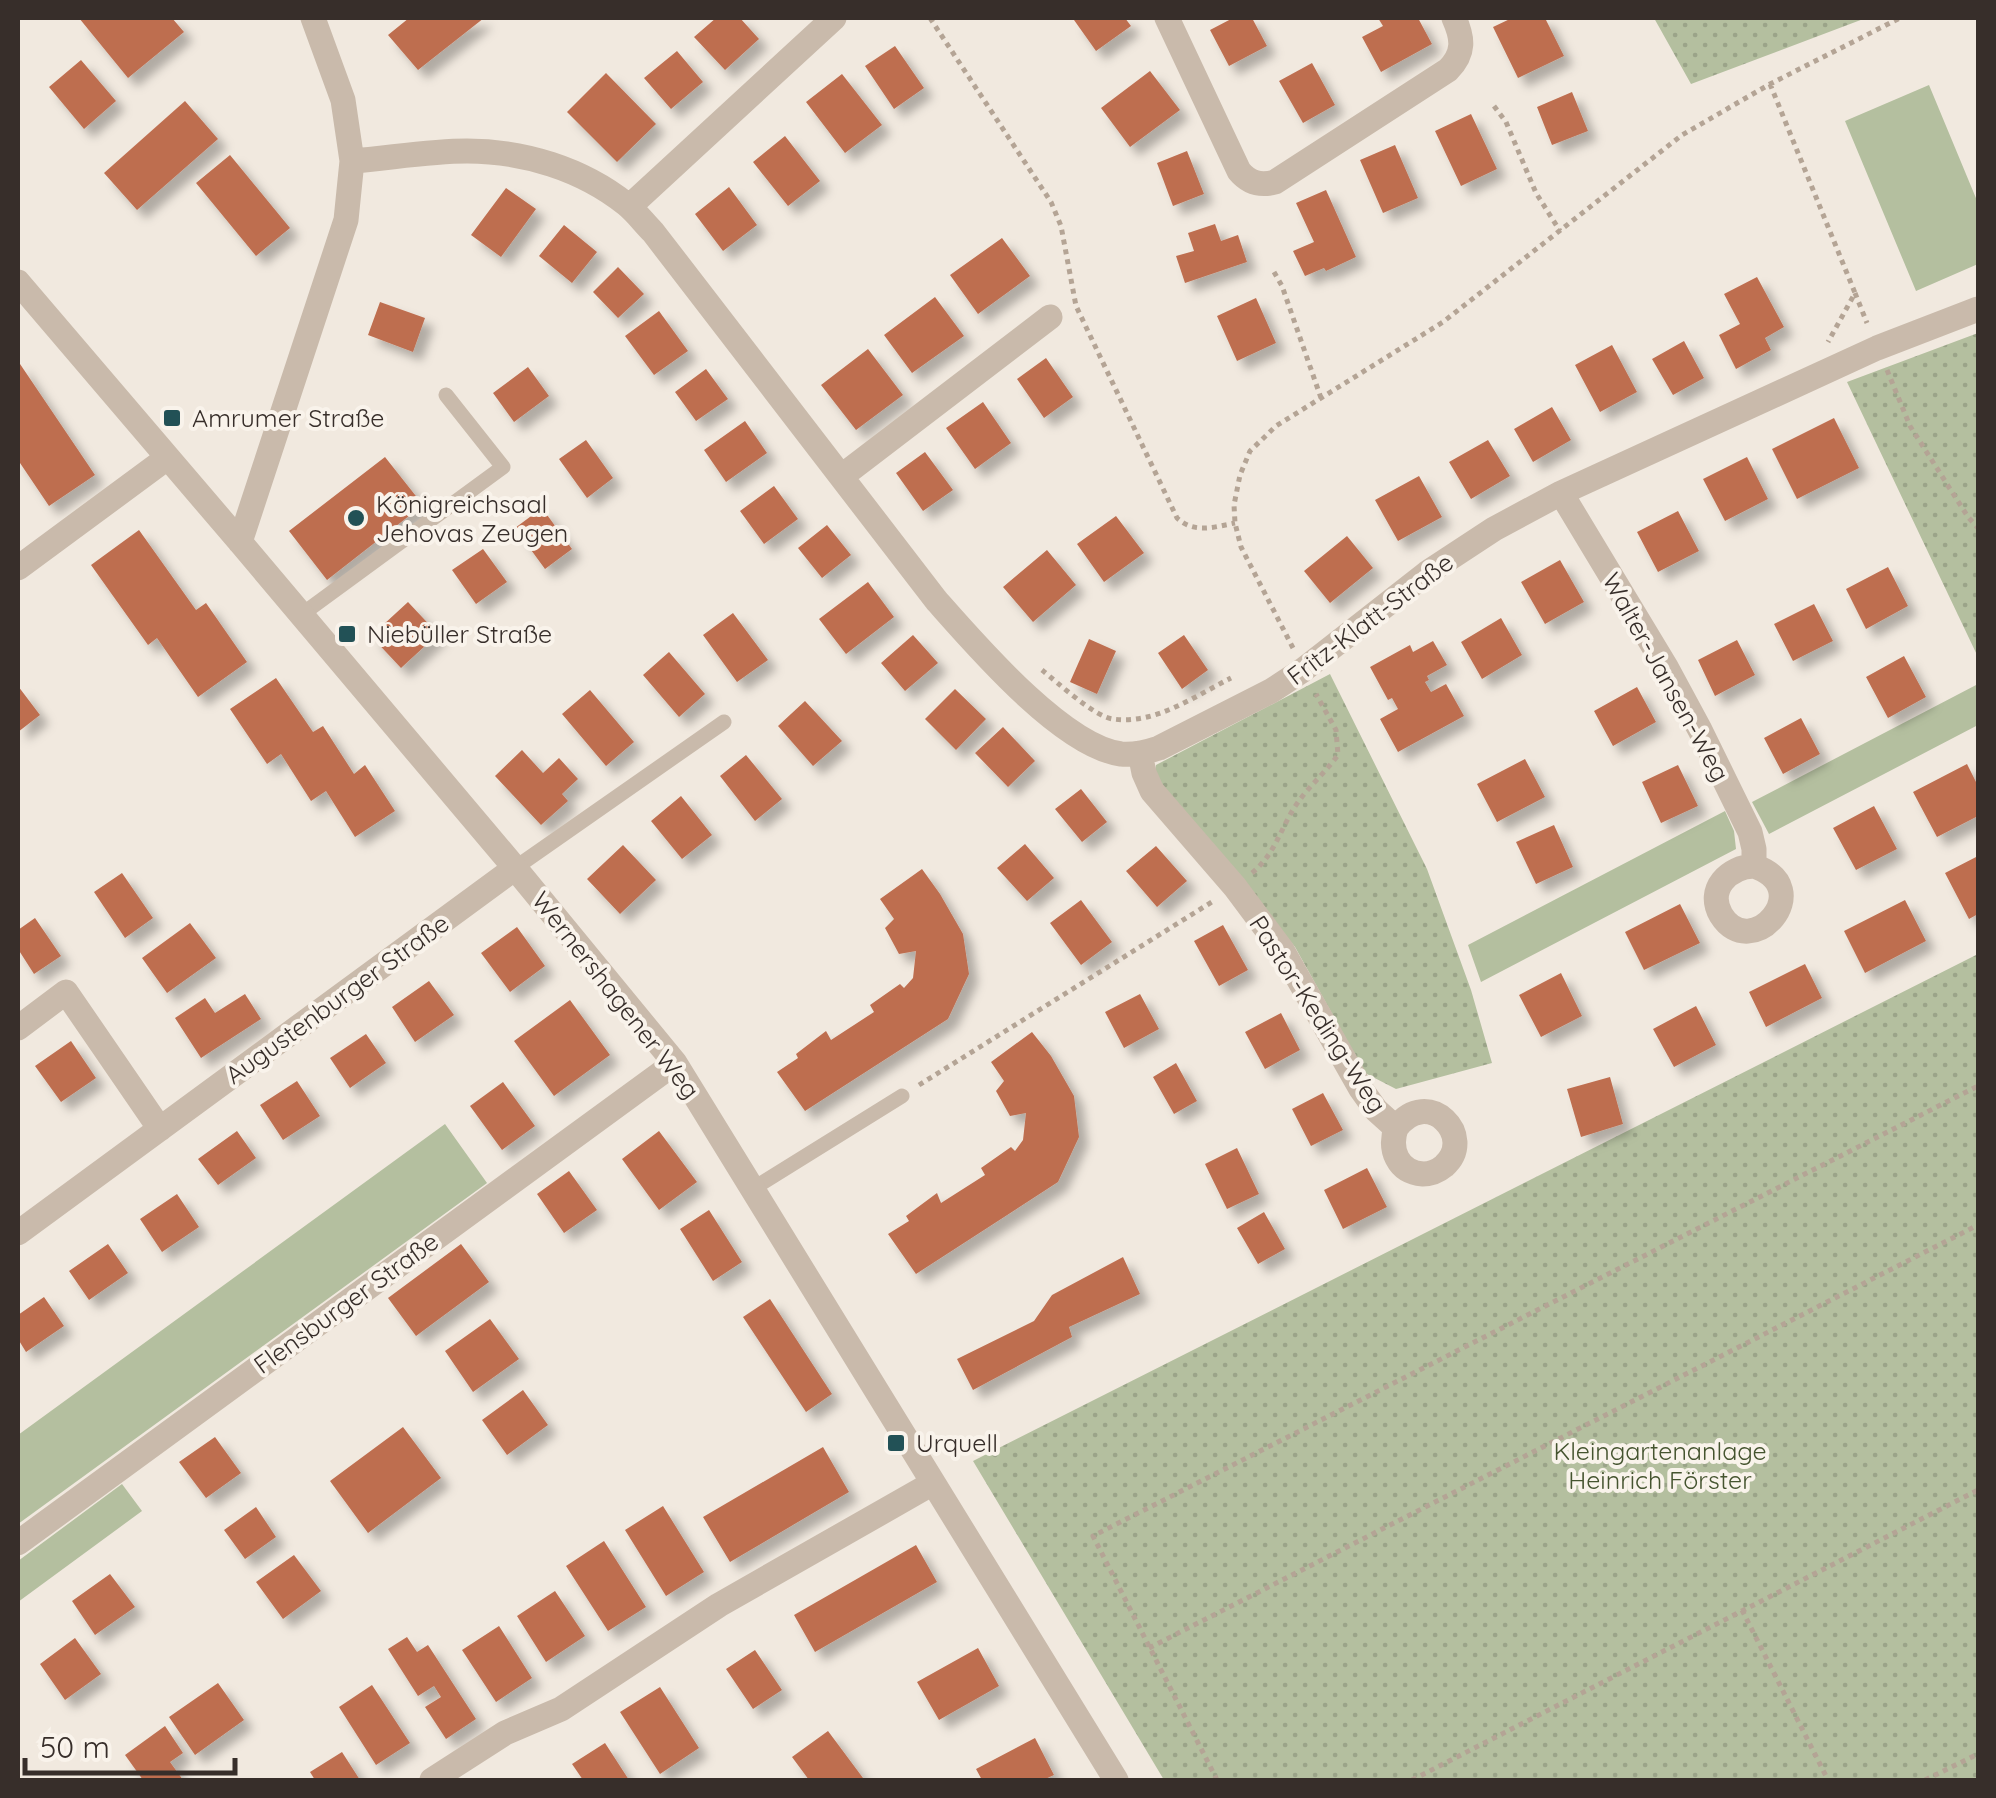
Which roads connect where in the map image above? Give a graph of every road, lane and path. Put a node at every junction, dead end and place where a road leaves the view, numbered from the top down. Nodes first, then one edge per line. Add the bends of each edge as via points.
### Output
1 (313, 18) edge
2 (834, 18) edge
3 (930, 18) edge
4 (1167, 18) edge
5 (1454, 18) edge
6 (1900, 18) edge
7 (1770, 84) junction
8 (1494, 106) dead end
9 (352, 161) junction
10 (630, 206) junction
11 (1560, 231) junction
12 (1274, 272) dead end
13 (18, 282) edge
14 (1855, 293) junction
15 (1978, 309) edge
16 (1050, 316) dead end
17 (1877, 348) junction
18 (1806, 382) junction
19 (446, 395) dead end
20 (1321, 398) junction
21 (167, 458) junction
22 (842, 476) junction
23 (1561, 493) junction
24 (1234, 523) junction
25 (1978, 528) edge
26 (240, 542) junction
27 (18, 568) edge
28 (300, 615) junction
29 (1036, 666) dead end
30 (1303, 670) junction
31 (1240, 674) dead end
32 (724, 722) dead end
33 (1140, 754) junction
34 (1754, 866) dead end
35 (515, 868) junction
36 (1235, 888) junction
37 (18, 1028) edge
38 (675, 1063) junction
39 (1978, 1086) edge
40 (902, 1096) joint
41 (1396, 1128) dead end
42 (160, 1130) junction
43 (754, 1188) junction
44 (1978, 1225) edge
45 (18, 1232) edge
46 (934, 1482) junction
47 (1978, 1490) edge
48 (18, 1543) edge
49 (1742, 1610) junction
50 (1149, 1648) junction
51 (1978, 1754) edge
52 (432, 1780) edge
53 (1116, 1780) edge
54 (1218, 1780) edge
55 (1412, 1780) edge
56 (1828, 1780) edge
57 (1926, 1780) edge

1 - 9 street via 343,100
2 - 10 street
3 - 24 path via 1051,202 1076,306 1178,518 1199,529
4 - 5 street via 1239,172 1268,184 1448,70 1462,51
6 - 7 path
7 - 11 path via 1682,135
7 - 14 path
8 - 11 path
9 - 10 street via 493,152 577,174
9 - 26 street via 346,220
10 - 22 street
11 - 20 path via 1443,322
12 - 20 path
13 - 21 street, Wernershagener Weg
14 - 17 path
14 - 18 path
15 - 17 street, Fritz-Klatt-Straße
16 - 22 street
17 - 18 street, Fritz-Klatt-Straße
17 - 25 path via 1910,426
18 - 23 street, Fritz-Klatt-Straße
19 - 28 lane via 502,467
20 - 24 path via 1250,452
21 - 26 street, Wernershagener Weg
21 - 27 street
22 - 33 street via 936,600 1009,677 1080,738
23 - 30 street, Fritz-Klatt-Straße via 1427,573
23 - 34 street, Walter-Jansen-Weg via 1700,730 1750,832
24 - 30 path
26 - 28 street, Wernershagener Weg
28 - 35 street, Wernershagener Weg
29 - 31 path via 1111,720 1153,717
30 - 33 street, Fritz-Klatt-Straße
30 - 36 path via 1336,730 1338,755 1294,807 1267,860
32 - 35 lane
33 - 36 street, Pastor-Keding-Weg via 1152,791
35 - 38 street, Wernershagener Weg
35 - 42 street, Augustenburger Straße
36 - 40 path
36 - 41 street, Pastor-Keding-Weg via 1282,950 1360,1089
37 - 42 street via 66,992
38 - 43 street, Wernershagener Weg
38 - 48 street, Flensburger Straße
39 - 50 path via 1093,1536
40 - 43 lane
42 - 45 street, Augustenburger Straße
43 - 46 street, Wernershagener Weg
44 - 50 path
46 - 52 street
46 - 53 street, Wernershagener Weg
47 - 49 path
49 - 55 path
49 - 56 path
50 - 54 path
51 - 57 path

